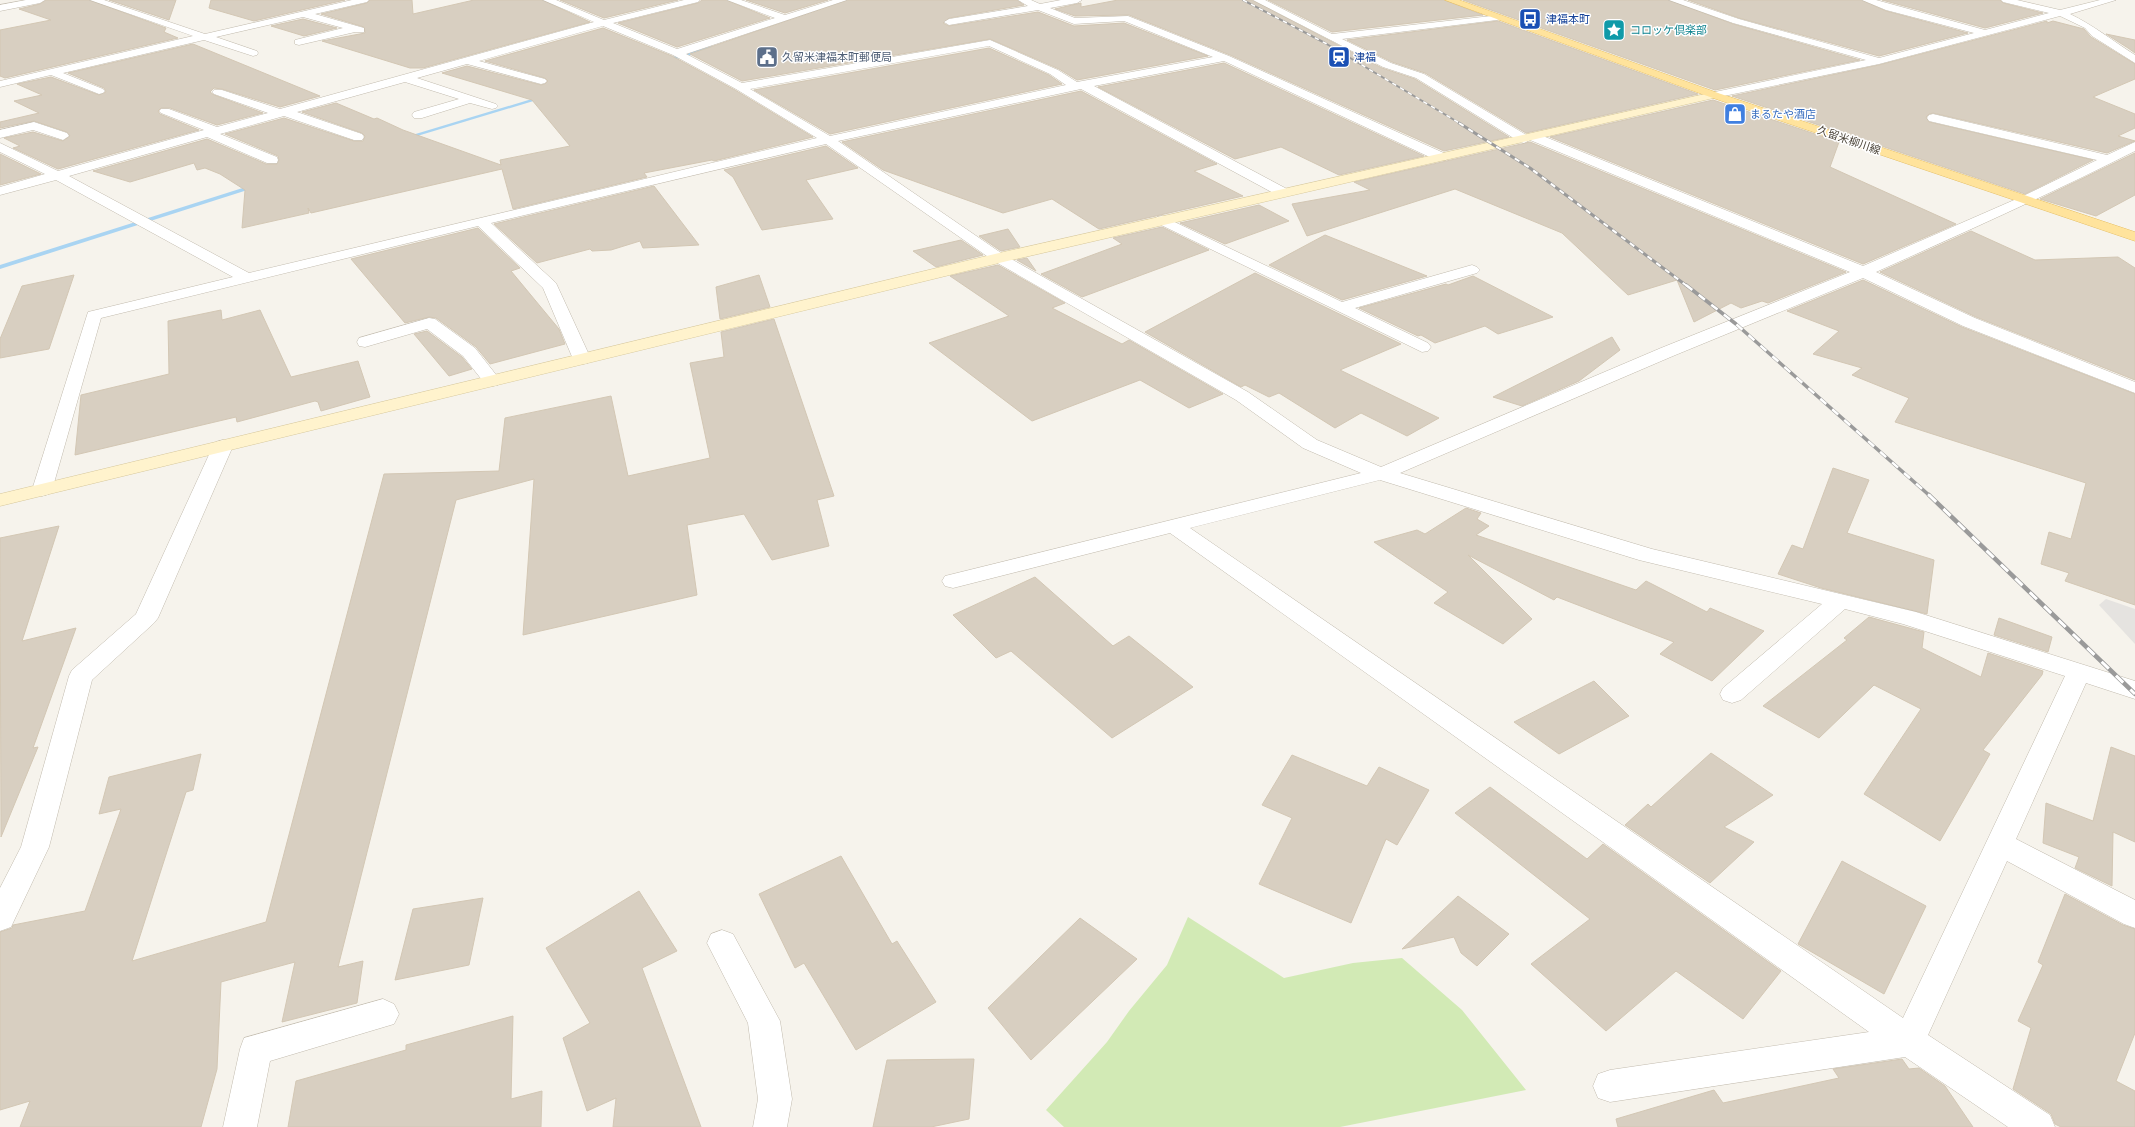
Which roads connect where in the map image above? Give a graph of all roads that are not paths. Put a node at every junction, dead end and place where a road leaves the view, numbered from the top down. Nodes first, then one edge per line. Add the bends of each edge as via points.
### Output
1 (40, 0) edge
2 (95, 0) edge
3 (364, 0) edge
4 (548, 0) edge
5 (695, 0) edge
6 (732, 0) edge
7 (842, 0) edge
8 (1023, 0) edge
9 (1077, 0) edge
10 (1258, 0) edge
11 (1450, 0) edge
12 (1674, 0) edge
13 (1867, 0) edge
14 (2006, 0) edge
15 (2112, 0) edge
16 (1038, 7) junction
17 (0, 8) edge
18 (303, 14) junction
19 (2063, 14) junction
20 (1497, 17) junction
21 (784, 18) junction
22 (328, 21) junction
23 (949, 22) dead end
24 (603, 23) junction
25 (305, 27) dead end
26 (1988, 34) junction
27 (207, 36) junction
28 (1331, 37) junction
29 (298, 42) dead end
30 (253, 53) dead end
31 (677, 53) junction
32 (1225, 58) junction
33 (2135, 60) edge
34 (466, 61) junction
35 (1879, 61) junction
36 (52, 72) junction
37 (405, 78) junction
38 (542, 81) dead end
39 (0, 84) edge
40 (1078, 85) junction
41 (740, 87) junction
42 (98, 91) dead end
43 (218, 92) dead end
44 (1714, 95) junction
45 (471, 99) junction
46 (492, 106) dead end
47 (165, 111) dead end
48 (282, 112) junction
49 (418, 116) dead end
50 (1933, 118) dead end
51 (213, 132) junction
52 (0, 134) edge
53 (63, 136) dead end
54 (358, 137) dead end
55 (1529, 138) junction
56 (828, 140) junction
57 (2135, 146) edge
58 (0, 147) edge
59 (1441, 157) junction
60 (2109, 159) junction
61 (272, 160) dead end
62 (57, 175) junction
63 (0, 191) edge
64 (1282, 192) junction
65 (2026, 200) junction
66 (1162, 220) junction
67 (483, 223) junction
68 (2102, 226) junction
69 (2135, 232) edge
70 (2135, 237) edge
71 (999, 258) junction
72 (1472, 270) dead end
73 (1863, 272) junction
74 (248, 279) junction
75 (1340, 307) junction
76 (365, 342) dead end
77 (1422, 347) dead end
78 (582, 359) junction
79 (492, 381) junction
80 (2135, 388) edge
81 (223, 446) junction
82 (1381, 474) junction
83 (42, 490) junction
84 (0, 500) edge
85 (1173, 526) junction
86 (953, 581) dead end
87 (1840, 601) junction
88 (2079, 672) junction
89 (2135, 690) edge
90 (1732, 694) dead end
91 (2000, 844) junction
92 (2135, 915) edge
93 (0, 918) edge
94 (722, 943) dead end
95 (383, 1014) dead end
96 (1909, 1041) junction
97 (1610, 1086) dead end
98 (240, 1127) edge
99 (770, 1127) edge
100 (2038, 1127) edge

1 - 17 street
2 - 27 street
3 - 18 street
4 - 24 street
5 - 24 street
6 - 21 street
7 - 21 street
8 - 16 street
9 - 16 street
10 - 28 street
11 - 20 main road, 久留米柳川線
12 - 35 street via 1736,21
13 - 26 street
14 - 19 street
15 - 19 street
16 - 23 street
16 - 32 street via 1074,21 1125,18
18 - 22 street
18 - 27 street
19 - 26 street
19 - 33 street via 2088,26
20 - 28 street
20 - 44 main road, 久留米柳川線
21 - 31 street
22 - 25 street
22 - 29 street via 357,29
24 - 31 street
24 - 34 street
26 - 35 street
27 - 30 street
27 - 36 street
28 - 55 street via 1387,65 1420,76
31 - 41 street
32 - 40 street
32 - 59 street
34 - 37 street
34 - 38 street
35 - 44 street
36 - 39 street
36 - 42 street
37 - 45 street
37 - 48 street
40 - 41 street via 990,42
40 - 56 street
40 - 64 street
41 - 56 street
43 - 48 street
44 - 55 street
44 - 65 main road, 久留米柳川線
45 - 46 street
45 - 49 street
47 - 51 street
48 - 51 street
48 - 54 street
50 - 60 street
51 - 61 street
51 - 62 street
52 - 53 street via 34,126
55 - 59 street
55 - 73 street
56 - 67 street
56 - 71 street
57 - 60 street
58 - 62 street
59 - 64 street
60 - 65 street
62 - 63 street
62 - 74 street
64 - 66 street
65 - 68 main road, 久留米柳川線
65 - 73 street
66 - 71 street
66 - 75 street
67 - 74 street
67 - 78 street via 550,286
68 - 69 street
68 - 70 main road, 久留米柳川線
71 - 78 street
71 - 82 street via 1242,396 1310,444
72 - 75 street
73 - 80 street via 1969,322
73 - 82 street
74 - 83 street via 94,316
75 - 77 street
76 - 79 street via 429,323 469,352
78 - 79 street
79 - 81 street
81 - 83 street
81 - 93 street via 146,618 81,676 36,847
82 - 85 street
82 - 87 street via 1647,555
83 - 84 street
85 - 86 street
85 - 96 street
87 - 88 street via 1908,617
87 - 90 street
88 - 89 street
88 - 91 street
91 - 92 street
91 - 96 street
94 - 99 street via 764,1021 775,1100
95 - 98 street via 256,1049
96 - 97 street
96 - 100 street

